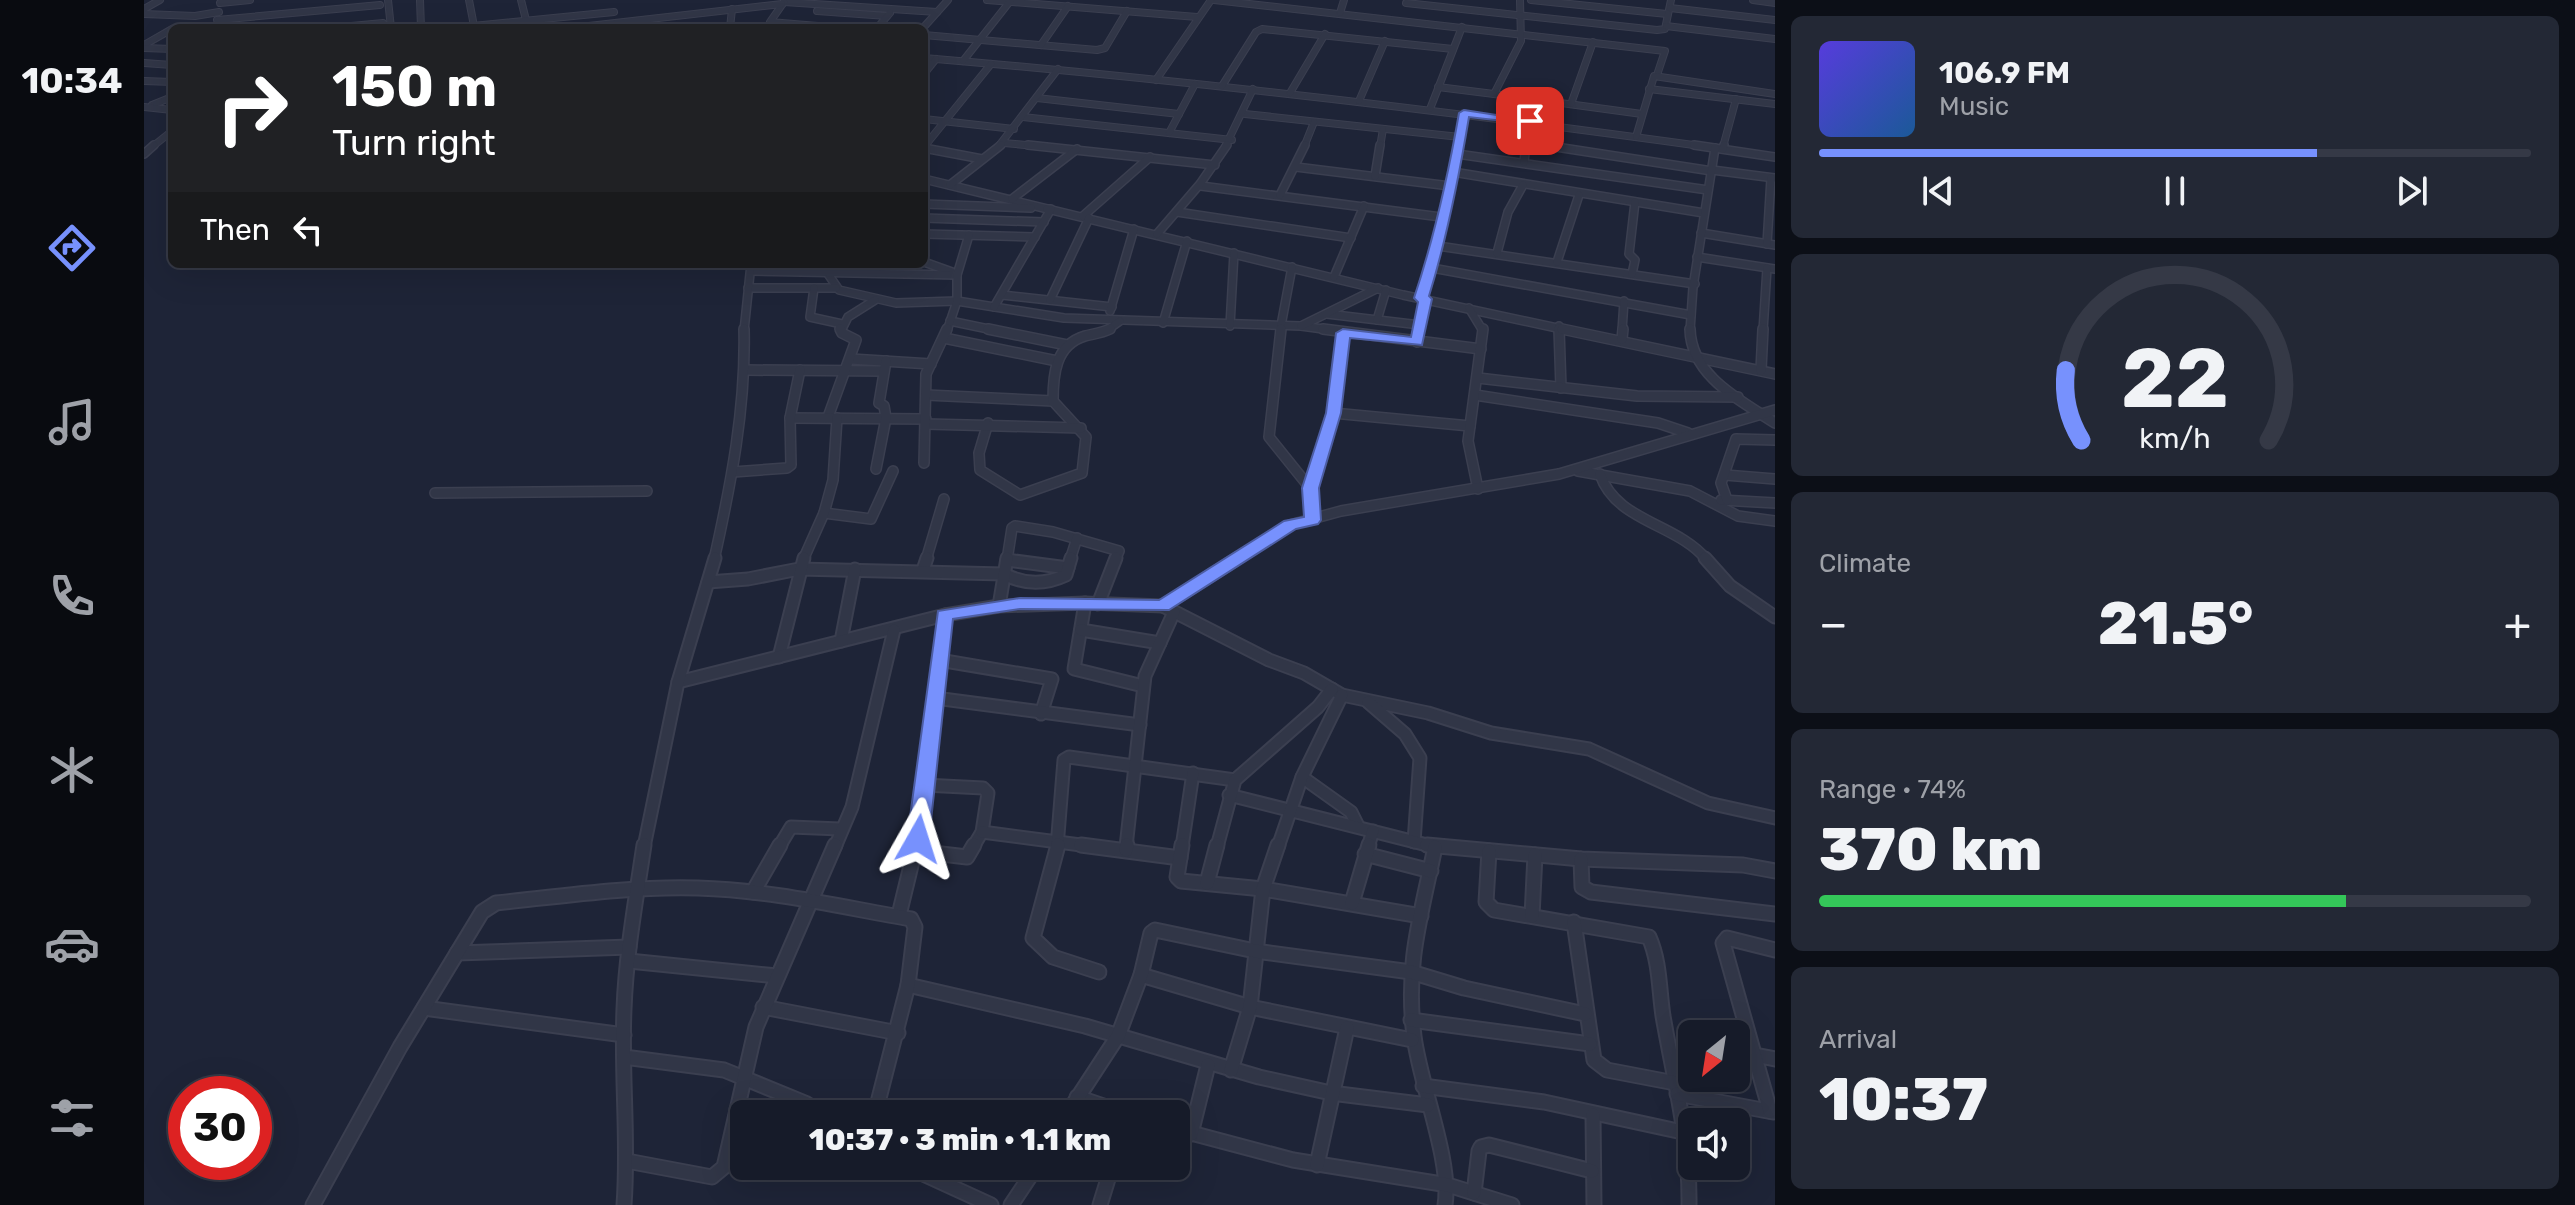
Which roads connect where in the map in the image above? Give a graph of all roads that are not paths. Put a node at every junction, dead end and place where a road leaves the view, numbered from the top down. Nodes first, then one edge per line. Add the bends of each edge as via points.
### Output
1 (160, 0) edge
2 (250, 0) edge
3 (388, 0) edge
4 (420, 0) edge
5 (469, 0) edge
6 (521, 0) edge
7 (607, 0) edge
8 (948, 0) edge
9 (987, 0) edge
10 (1213, 0) edge
11 (1286, 0) edge
12 (1344, 0) edge
13 (1520, 0) edge
14 (1531, 0) edge
15 (1601, 0) edge
16 (1671, 0) edge
17 (1753, 0) edge
18 (221, 1) edge
19 (1010, 1) edge
20 (1543, 1) edge
21 (380, 2) edge
22 (783, 2) edge
23 (1406, 2) edge
24 (826, 3) junction
25 (1775, 3) edge
26 (1068, 6) junction
27 (1284, 7) junction
28 (894, 8) junction
29 (1599, 8) junction
30 (732, 9) junction
31 (144, 11) edge
32 (817, 11) junction
33 (1127, 11) junction
34 (1669, 11) junction
35 (219, 12) junction
36 (614, 12) junction
37 (937, 12) junction
38 (1340, 13) junction
39 (1518, 15) junction
40 (195, 16) junction
41 (887, 16) junction
42 (1197, 17) junction
43 (644, 18) junction
44 (1401, 19) junction
45 (217, 20) junction
46 (526, 20) junction
47 (1775, 20) edge
48 (620, 21) junction
49 (180, 24) edge
50 (216, 24) edge
51 (383, 24) edge
52 (391, 24) edge
53 (421, 24) edge
54 (474, 24) edge
55 (491, 24) edge
56 (599, 24) edge
57 (642, 24) edge
58 (730, 24) edge
59 (791, 24) edge
60 (802, 24) edge
61 (880, 24) edge
62 (926, 24) edge
63 (1666, 26) junction
64 (1462, 27) junction
65 (168, 31) edge
66 (1522, 33) junction
67 (1325, 34) junction
68 (928, 35) edge
69 (980, 39) junction
70 (1775, 39) edge
71 (1385, 41) junction
72 (1593, 42) junction
73 (1041, 45) junction
74 (144, 46) edge
75 (168, 49) edge
76 (1453, 49) junction
77 (928, 58) edge
78 (936, 59) junction
79 (963, 61) junction
80 (144, 63) edge
81 (991, 64) junction
82 (168, 65) edge
83 (928, 69) edge
84 (1058, 69) junction
85 (1657, 75) junction
86 (1156, 80) junction
87 (144, 81) edge
88 (168, 82) edge
89 (1195, 84) junction
90 (1222, 86) junction
91 (1438, 87) junction
92 (1253, 89) junction
93 (1649, 89) junction
94 (1290, 93) junction
95 (1494, 94) junction
96 (1775, 94) edge
97 (1037, 98) junction
98 (168, 99) edge
99 (1736, 99) junction
100 (1359, 101) junction
101 (1571, 104) junction
102 (1775, 104) edge
103 (145, 108) edge
104 (1430, 109) junction
105 (168, 111) edge
106 (1464, 113) junction
107 (1179, 114) junction
108 (1245, 114) junction
109 (1642, 114) junction
110 (1023, 117) junction
111 (928, 119) edge
112 (946, 121) junction
113 (1530, 121) junction
114 (1314, 122) junction
115 (1014, 129) junction
116 (1383, 129) junction
117 (1169, 133) junction
118 (168, 134) edge
119 (1460, 137) junction
120 (1636, 137) junction
121 (162, 139) junction
122 (168, 140) edge
123 (1232, 140) junction
124 (928, 143) edge
125 (1004, 143) junction
126 (1526, 143) junction
127 (928, 149) edge
128 (1077, 149) junction
129 (1719, 149) junction
130 (146, 151) edge
131 (1457, 154) junction
132 (1150, 157) junction
133 (1775, 157) edge
134 (982, 159) junction
135 (1524, 162) junction
136 (1215, 165) junction
137 (1296, 167) junction
138 (1712, 170) junction
139 (1453, 172) junction
140 (1375, 176) junction
141 (1773, 178) edge
142 (928, 180) edge
143 (950, 185) junction
144 (1523, 185) junction
145 (1201, 186) junction
146 (1450, 186) junction
147 (1708, 190) junction
148 (1280, 195) junction
149 (1579, 195) junction
150 (1012, 199) junction
151 (1635, 202) junction
152 (928, 204) edge
153 (1364, 206) junction
154 (1051, 209) junction
155 (1177, 212) junction
156 (1704, 213) junction
157 (1086, 217) junction
158 (1441, 217) junction
159 (928, 218) edge
160 (1044, 222) junction
161 (1134, 229) junction
162 (1701, 233) junction
163 (928, 234) edge
164 (1157, 234) junction
165 (969, 235) junction
166 (1035, 237) junction
167 (1351, 238) junction
168 (1187, 241) junction
169 (1771, 244) edge
170 (1438, 246) junction
171 (1234, 253) junction
172 (1497, 253) junction
173 (1697, 257) junction
174 (1557, 262) junction
175 (928, 264) edge
176 (1292, 267) junction
177 (751, 268) edge
178 (826, 268) edge
179 (1432, 268) junction
180 (1771, 269) edge
181 (1632, 274) junction
182 (957, 275) junction
183 (1334, 277) junction
184 (1695, 284) junction
185 (748, 288) junction
186 (814, 288) junction
187 (836, 288) junction
188 (1382, 289) junction
189 (1002, 295) junction
190 (1423, 299) junction
191 (875, 300) junction
192 (1050, 300) junction
193 (957, 301) junction
194 (1624, 301) junction
195 (994, 307) junction
196 (1112, 307) junction
197 (1469, 308) junction
198 (1327, 314) junction
199 (1691, 315) junction
200 (1377, 320) junction
201 (950, 321) junction
202 (1108, 321) junction
203 (1120, 321) junction
204 (1163, 323) junction
205 (842, 324) junction
206 (1281, 325) junction
207 (1420, 325) junction
208 (1230, 326) junction
209 (1301, 326) junction
210 (1559, 326) junction
211 (1343, 333) junction
212 (944, 338) junction
213 (1622, 339) junction
214 (1417, 342) junction
215 (1067, 345) junction
216 (1481, 349) junction
217 (1693, 355) junction
218 (851, 359) junction
219 (886, 361) junction
220 (1057, 361) junction
221 (931, 364) junction
222 (848, 369) junction
223 (745, 370) junction
224 (800, 370) junction
225 (1761, 370) junction
226 (884, 371) junction
227 (1775, 374) edge
228 (1478, 378) junction
229 (1561, 388) junction
230 (926, 395) junction
231 (1475, 395) junction
232 (1738, 397) junction
233 (1053, 401) junction
234 (1775, 410) edge
235 (1333, 413) junction
236 (1761, 413) junction
237 (832, 417) junction
238 (790, 418) junction
239 (886, 418) junction
240 (926, 421) junction
241 (988, 423) junction
242 (1775, 423) edge
243 (1470, 426) junction
244 (1081, 428) junction
245 (1688, 433) junction
246 (1775, 440) edge
247 (924, 463) dead end
248 (876, 469) dead end
249 (893, 471) dead end
250 (1571, 471) junction
251 (733, 472) junction
252 (1600, 474) junction
253 (1725, 475) junction
254 (1775, 479) edge
255 (1310, 488) junction
256 (1478, 489) junction
257 (647, 491) dead end
258 (435, 493) dead end
259 (944, 499) dead end
260 (1707, 499) junction
261 (1727, 500) junction
262 (1775, 503) edge
263 (824, 513) junction
264 (1775, 521) edge
265 (1308, 522) junction
266 (1077, 538) junction
267 (1007, 560) junction
268 (1068, 568) junction
269 (799, 569) junction
270 (855, 569) junction
271 (923, 570) junction
272 (1004, 574) junction
273 (708, 582) junction
274 (1085, 603) junction
275 (1098, 604) junction
276 (999, 606) junction
277 (1168, 609) junction
278 (945, 615) junction
279 (1775, 617) edge
280 (894, 630) junction
281 (1081, 630) junction
282 (841, 641) junction
283 (1160, 643) junction
284 (779, 657) junction
285 (939, 660) junction
286 (678, 682) junction
287 (1143, 686) junction
288 (1337, 692) junction
289 (935, 698) junction
290 (1367, 700) junction
291 (1041, 714) junction
292 (1140, 725) junction
293 (1136, 766) junction
294 (1193, 773) junction
295 (1302, 777) junction
296 (1235, 780) junction
297 (924, 785) junction
298 (1229, 795) junction
299 (1291, 809) junction
300 (1775, 818) edge
301 (1358, 826) junction
302 (840, 829) junction
303 (1373, 831) junction
304 (982, 832) junction
305 (1059, 841) junction
306 (1414, 842) junction
307 (1435, 847) junction
308 (1126, 850) junction
309 (916, 851) junction
310 (1489, 851) junction
311 (1365, 854) junction
312 (1535, 855) junction
313 (1180, 858) junction
314 (1581, 859) junction
315 (1431, 871) junction
316 (1775, 871) edge
317 (1207, 883) junction
318 (638, 889) junction
319 (1263, 889) junction
320 (753, 892) junction
321 (813, 902) junction
322 (1352, 903) junction
323 (1775, 914) edge
324 (899, 915) junction
325 (1421, 916) junction
326 (1532, 916) junction
327 (1574, 922) junction
328 (1775, 950) edge
329 (1255, 951) junction
330 (457, 953) junction
331 (629, 954) junction
332 (1099, 972) dead end
333 (1411, 972) junction
334 (1141, 975) junction
335 (777, 976) junction
336 (908, 985) junction
337 (763, 1007) junction
338 (1250, 1007) junction
339 (424, 1008) junction
340 (1585, 1014) junction
341 (1411, 1020) junction
342 (1347, 1028) junction
343 (898, 1033) junction
344 (624, 1035) junction
345 (1118, 1036) junction
346 (1412, 1040) junction
347 (1590, 1044) junction
348 (1755, 1055) junction
349 (624, 1057) junction
350 (1775, 1059) edge
351 (1208, 1065) junction
352 (1231, 1070) junction
353 (744, 1079) junction
354 (1423, 1086) junction
355 (1676, 1088) junction
356 (1331, 1093) junction
357 (1077, 1097) junction
358 (797, 1100) edge
359 (879, 1100) edge
360 (1075, 1100) edge
361 (1086, 1100) edge
362 (1428, 1105) junction
363 (1681, 1108) edge
364 (1772, 1112) edge
365 (1190, 1114) edge
366 (1593, 1115) junction
367 (1678, 1131) edge
368 (1190, 1133) edge
369 (627, 1161) junction
370 (1317, 1165) junction
371 (1592, 1171) junction
372 (937, 1180) edge
373 (1028, 1180) edge
374 (1108, 1180) edge
375 (1690, 1180) edge
376 (1448, 1185) junction
377 (1474, 1193) junction
378 (313, 1205) edge
379 (624, 1205) edge
380 (991, 1205) edge
381 (1011, 1205) edge
382 (1100, 1205) edge
383 (1445, 1205) edge
384 (1512, 1205) edge
385 (1594, 1205) edge
386 (1689, 1205) edge

1 - 31 street
2 - 18 street
3 - 52 street
4 - 53 street
5 - 54 street
6 - 46 street
7 - 36 street
8 - 37 street
9 - 19 street
10 - 27 street
10 - 42 street
11 - 27 street
12 - 38 street
13 - 39 street
14 - 20 street
15 - 29 street
16 - 34 street
17 - 25 street
18 - 35 street
19 - 26 street
19 - 69 street
20 - 29 street
21 - 45 street
21 - 51 street
22 - 24 street
22 - 30 street
22 - 59 street via 770,22
23 - 39 street
23 - 44 street
24 - 28 street
24 - 32 street
26 - 33 street
26 - 73 street
27 - 38 street
28 - 37 street
28 - 41 street
29 - 34 street
30 - 43 street
30 - 58 street
31 - 40 street
32 - 41 street
32 - 60 street
33 - 42 street
33 - 73 street via 1105,48
34 - 47 street
34 - 63 street
35 - 40 street
35 - 45 street
36 - 46 street
36 - 48 street
37 - 62 street
38 - 44 street
39 - 63 street via 1643,30
39 - 66 street
40 - 49 street
41 - 61 street
42 - 86 street
43 - 48 street
43 - 57 street
44 - 64 street
45 - 50 street
46 - 55 street
48 - 56 street
63 - 70 street
64 - 66 street
64 - 76 street
65 - 74 street
66 - 72 street
66 - 95 street
67 - 71 street
67 - 90 street via 1258,30
67 - 94 street
68 - 69 street
69 - 73 street
69 - 79 street
71 - 76 street
71 - 100 street
72 - 85 street via 1665,51
72 - 101 street
74 - 75 street
76 - 91 street
77 - 78 street
78 - 79 street
78 - 83 street
79 - 81 street
80 - 82 street
81 - 84 street
81 - 112 street
84 - 86 street
84 - 97 street
85 - 93 street
85 - 96 street
86 - 89 street
87 - 88 street
89 - 90 street
89 - 107 street
90 - 92 street
91 - 95 street
91 - 104 street
92 - 94 street
92 - 108 street
93 - 99 street
93 - 109 street
94 - 100 street
95 - 101 street
97 - 107 street
97 - 110 street
98 - 103 street
99 - 102 street
99 - 129 street
100 - 104 street
101 - 109 street
103 - 105 street
104 - 106 street
106 - 113 street
106 - 119 street
107 - 117 street
108 - 114 street
108 - 123 street
109 - 120 street
110 - 115 street
110 - 117 street
111 - 112 street
112 - 115 street
112 - 124 street
113 - 120 street
113 - 126 street
114 - 116 street
114 - 137 street
115 - 125 street
116 - 119 street
116 - 140 street
117 - 123 street
118 - 121 street
119 - 131 street
120 - 129 street
121 - 122 street
121 - 130 street
123 - 136 street
125 - 128 street
125 - 134 street
126 - 135 street
126 - 138 street
127 - 134 street
128 - 132 street
128 - 150 street
129 - 133 street
129 - 138 street
131 - 135 street
131 - 139 street
132 - 136 street
132 - 157 street
134 - 143 street
135 - 147 street
136 - 145 street
137 - 140 street
137 - 148 street
138 - 141 street
138 - 147 street
139 - 144 street
139 - 146 street
140 - 146 street
141 - 169 street
142 - 143 street
143 - 150 street
144 - 149 street
144 - 172 street via 1508,212
145 - 148 street
145 - 155 street
146 - 158 street
147 - 156 street
148 - 153 street
149 - 151 street
149 - 174 street
150 - 154 street
151 - 156 street
151 - 181 street
152 - 154 street
153 - 158 street
153 - 167 street
154 - 157 street
154 - 160 street
155 - 164 street
155 - 167 street
156 - 162 street
157 - 161 street
157 - 192 street
158 - 170 street
159 - 160 street
160 - 166 street
161 - 164 street
161 - 196 street
162 - 169 street
162 - 173 street
163 - 165 street
164 - 168 street
165 - 166 street
165 - 182 street
166 - 189 street
167 - 183 street
168 - 171 street
168 - 204 street
170 - 172 street
170 - 179 street
171 - 176 street
171 - 208 street
172 - 174 street
173 - 180 street
173 - 184 street
174 - 181 street
175 - 182 street
176 - 183 street
176 - 206 street
177 - 178 street
177 - 185 street
178 - 182 street
178 - 187 street
179 - 190 street
179 - 194 street
180 - 225 street
181 - 184 street
182 - 193 street
183 - 188 street
184 - 199 street
185 - 186 street
185 - 223 street
186 - 187 street
186 - 205 street via 810,317
187 - 191 street
188 - 190 street
188 - 198 street
188 - 200 street
189 - 192 street
189 - 195 street
190 - 197 street
190 - 207 street
191 - 193 street
191 - 205 street
192 - 196 street
193 - 195 street
193 - 201 street
194 - 199 street
194 - 213 street
195 - 202 street
196 - 202 street
197 - 210 street
197 - 216 street via 1483,328
198 - 200 street
198 - 209 street
199 - 217 street
200 - 207 street
201 - 212 street
201 - 215 street
202 - 203 street
203 - 204 street
203 - 215 street via 1105,333
204 - 208 street
205 - 218 street via 842,333 856,340
206 - 208 street
206 - 209 street
206 - 255 street via 1269,437
207 - 214 street
209 - 211 street
210 - 213 street
210 - 229 street
211 - 214 street
211 - 235 street
212 - 220 street
212 - 221 street
213 - 217 street
214 - 216 street
215 - 220 street
216 - 228 street
217 - 225 street
217 - 232 street
218 - 219 street
218 - 222 street
219 - 221 street
219 - 226 street
220 - 233 street
221 - 230 street
222 - 224 street
222 - 226 street
222 - 237 street
223 - 224 street
223 - 251 street
224 - 238 street
225 - 227 street
226 - 239 street via 879,403
228 - 229 street
228 - 231 street
229 - 232 street via 1637,396
230 - 233 street
230 - 240 street
231 - 243 street
231 - 245 street via 1658,423
232 - 236 street
233 - 244 street
234 - 236 street
235 - 243 street via 1382,422
235 - 255 street
236 - 242 street
236 - 245 street
237 - 238 street
237 - 239 street
237 - 263 street via 832,477
238 - 251 street via 789,466
239 - 240 street
239 - 248 street
240 - 241 street
240 - 247 street
241 - 244 street
241 - 244 street via 980,470 1020,495 1082,473 1086,437
243 - 256 street
245 - 250 street
246 - 253 street via 1736,439
249 - 263 street via 871,519
250 - 252 street
250 - 256 street
251 - 273 street
252 - 260 street via 1667,485
252 - 279 street via 1613,499 1694,546 1721,578
253 - 254 street
253 - 261 street via 1721,483
255 - 265 street
256 - 265 street via 1348,509
257 - 258 street
259 - 271 street
260 - 261 street
260 - 264 street via 1738,516
261 - 262 street
263 - 269 street
265 - 277 street via 1290,525
266 - 267 street via 1015,526
266 - 268 street
266 - 275 street via 1119,551
267 - 268 street
267 - 272 street
268 - 272 street via 1061,578 1043,582 1023,583
269 - 270 street
269 - 273 street
269 - 284 street
270 - 271 street
270 - 282 street
271 - 272 street
272 - 276 street
273 - 286 street
274 - 275 street
274 - 276 street
274 - 281 street
275 - 277 street
276 - 278 street
277 - 283 street
277 - 288 street
278 - 280 street
278 - 285 street
280 - 282 street
280 - 302 street via 855,796
281 - 283 street
281 - 287 street via 1074,669
282 - 284 street
283 - 287 street
284 - 286 street
285 - 289 street
285 - 291 street via 1052,679
286 - 318 street
287 - 292 street
288 - 290 street
288 - 295 street
288 - 296 street
289 - 291 street
289 - 297 street
290 - 300 street via 1491,733 1589,749 1708,803
290 - 306 street via 1405,734 1420,758
291 - 292 street
292 - 293 street
293 - 294 street
293 - 305 street via 1064,760
293 - 308 street
294 - 296 street
294 - 313 street
295 - 299 street
295 - 301 street via 1351,812
296 - 298 street
297 - 304 street via 987,790
297 - 309 street
298 - 299 street
298 - 317 street
299 - 301 street
299 - 319 street
301 - 303 street
302 - 320 street via 791,827
302 - 321 street
303 - 306 street
303 - 311 street
304 - 305 street
304 - 309 street via 964,858
305 - 308 street
305 - 332 street via 1033,938 1053,957
306 - 307 street
307 - 310 street
307 - 315 street
308 - 313 street
309 - 324 street
310 - 312 street
310 - 326 street via 1487,907
311 - 315 street
311 - 322 street
312 - 314 street
312 - 326 street
313 - 317 street via 1178,879
314 - 316 street via 1743,865
314 - 323 street via 1582,887 1591,892
315 - 325 street
317 - 319 street
318 - 320 street
318 - 330 street via 496,903 482,912
318 - 331 street
319 - 322 street
319 - 329 street
320 - 321 street
321 - 324 street
321 - 335 street
322 - 325 street
324 - 336 street via 915,923
325 - 333 street
326 - 327 street
327 - 340 street
327 - 355 street via 1649,937
328 - 348 street via 1727,938 1723,943
329 - 333 street
329 - 334 street via 1155,930
329 - 338 street
330 - 331 street
330 - 339 street
331 - 335 street
331 - 344 street
333 - 340 street
333 - 341 street
334 - 338 street
334 - 345 street
335 - 337 street
336 - 343 street
336 - 345 street
337 - 343 street
337 - 353 street
338 - 342 street
338 - 352 street
339 - 344 street
339 - 378 street
340 - 347 street
341 - 346 street
341 - 347 street
342 - 346 street
342 - 356 street
343 - 359 street
344 - 349 street
345 - 351 street
345 - 357 street
346 - 354 street
347 - 355 street via 1594,1060 1607,1070
348 - 350 street
348 - 364 street
349 - 353 street via 704,1066
349 - 369 street
351 - 352 street
351 - 365 street
352 - 356 street
353 - 358 street
353 - 369 street via 720,1172 712,1177
354 - 362 street
354 - 366 street via 1544,1102
355 - 363 street
355 - 364 street
356 - 362 street
356 - 370 street
357 - 360 street
357 - 361 street
362 - 376 street
366 - 367 street
366 - 371 street
368 - 370 street
369 - 379 street
370 - 376 street
371 - 377 street via 1489,1145 1479,1151
371 - 385 street
372 - 380 street
373 - 381 street
374 - 382 street
375 - 386 street
376 - 377 street
376 - 383 street
377 - 384 street

